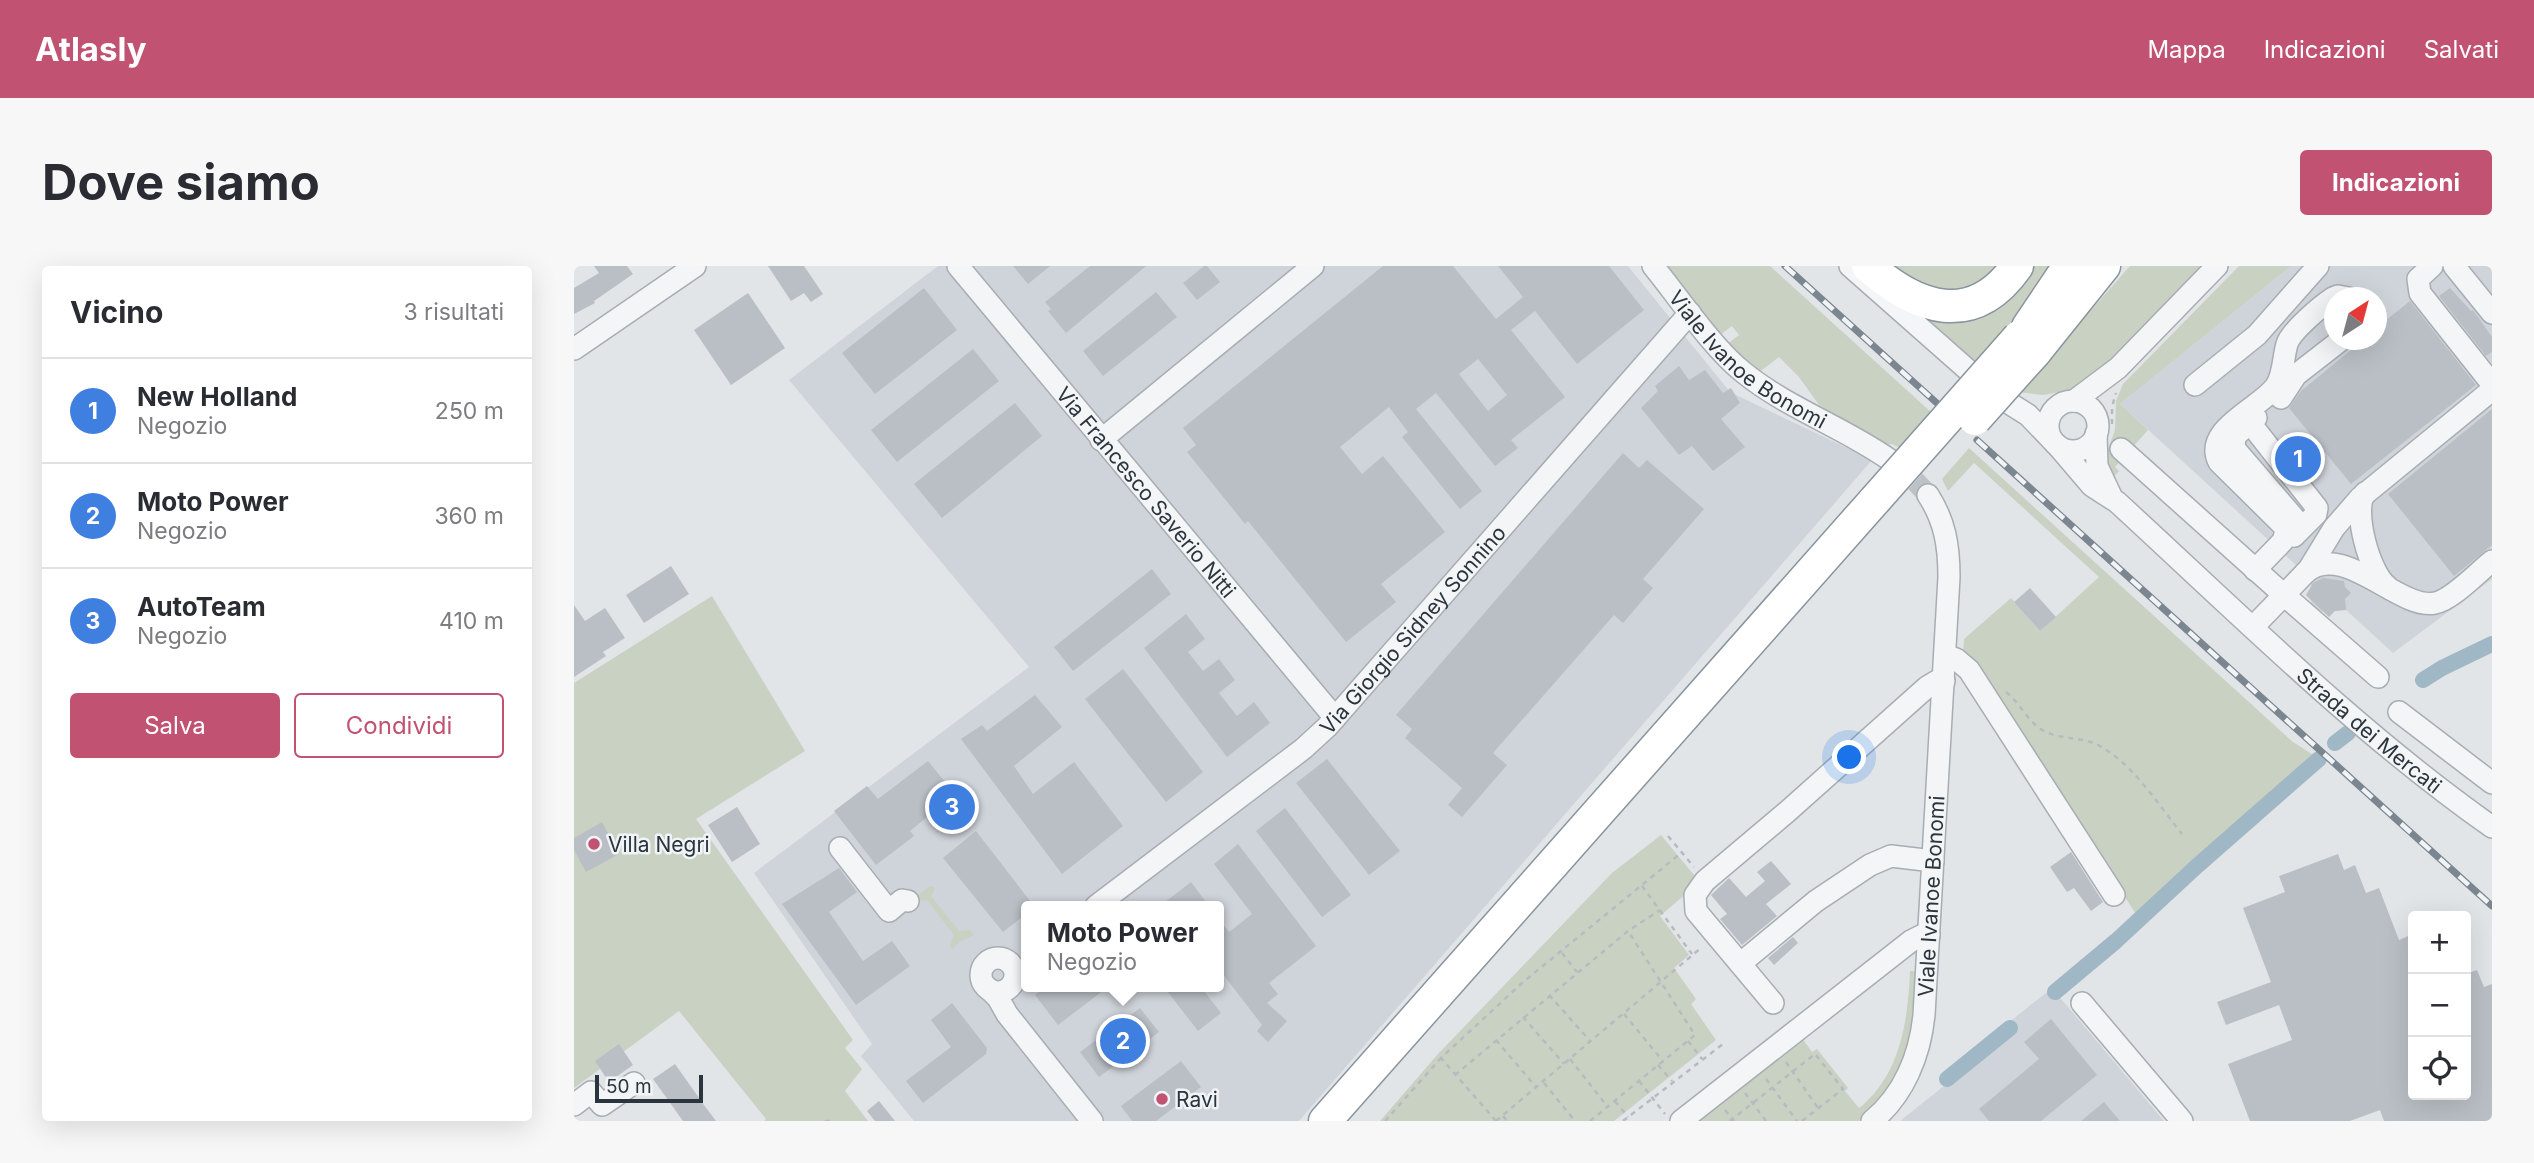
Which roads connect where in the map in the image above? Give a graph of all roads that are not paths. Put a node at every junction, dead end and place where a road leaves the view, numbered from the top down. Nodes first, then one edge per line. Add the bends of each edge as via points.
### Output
1 (695, 266) edge
2 (958, 266) edge
3 (1313, 266) edge
4 (1653, 266) edge
5 (1850, 266) edge
6 (1868, 266) edge
7 (2017, 266) edge
8 (2069, 266) edge
9 (2089, 266) edge
10 (2104, 266) edge
11 (2120, 266) edge
12 (2217, 266) edge
13 (2318, 266) edge
14 (2432, 266) edge
15 (2454, 266) edge
16 (2324, 306) edge
17 (1690, 313) junction
18 (2492, 313) edge
19 (2035, 336) junction
20 (574, 349) edge
21 (2328, 350) edge
22 (2121, 365) junction
23 (1969, 371) dead end
24 (2492, 384) edge
25 (2194, 385) dead end
26 (2492, 390) edge
27 (2069, 402) junction
28 (2106, 434) junction
29 (1101, 440) junction
30 (2055, 443) junction
31 (1890, 460) tunnel mouth
32 (2367, 492) junction
33 (1927, 495) tunnel mouth
34 (2117, 502) junction
35 (1883, 507) junction
36 (2291, 533) junction
37 (2492, 561) edge
38 (2255, 570) junction
39 (2305, 573) junction
40 (2390, 588) junction
41 (2284, 595) junction
42 (2253, 626) junction
43 (1945, 655) junction
44 (2378, 677) dead end
45 (1944, 681) junction
46 (2399, 712) dead end
47 (1335, 718) junction
48 (2492, 783) edge
49 (2492, 827) edge
50 (840, 848) dead end
51 (1933, 861) junction
52 (2114, 895) dead end
53 (908, 901) dead end
54 (1103, 901) edge
55 (1929, 936) junction
56 (1021, 957) edge
57 (1004, 959) junction
58 (1741, 963) junction
59 (1017, 976) edge
60 (988, 988) junction
61 (1773, 1003) dead end
62 (2082, 1003) dead end
63 (1413, 1022) junction
64 (1016, 1023) junction
65 (634, 1083) dead end
66 (574, 1105) edge
67 (1092, 1121) edge
68 (1306, 1121) edge
69 (1325, 1121) edge
70 (1352, 1121) edge
71 (1681, 1121) edge
72 (1872, 1121) edge
73 (2182, 1121) edge

1 - 20 street
2 - 29 street, Via Francesco Saverio Nitti
3 - 29 street
4 - 17 street, Viale Ivanoe Bonomi
5 - 23 street
6 - 7 highway via 1908,296 1942,306 1970,303 1986,295
8 - 19 highway
9 - 19 highway via 2054,303
10 - 19 highway
11 - 19 highway via 2088,301
12 - 22 street
13 - 25 street via 2257,335
14 - 24 street via 2418,279 2420,293
15 - 18 street
16 - 36 street via 2288,340 2277,384 2215,444 2219,462
17 - 31 street, Viale Ivanoe Bonomi via 1747,376
17 - 47 street, Via Giorgio Sidney Sonnino
19 - 35 highway, bridge
21 - 36 street via 2235,436 2234,448
22 - 27 street
22 - 28 street via 2106,397
26 - 32 street
27 - 28 street, Strada dei Mercati via 2090,408
27 - 30 street via 2053,410 2048,421
27 - 30 street, Strada dei Mercati via 2012,400
28 - 30 street via 2080,449
28 - 34 street, Strada dei Mercati via 2095,457
28 - 38 street, Strada dei Mercati
29 - 47 street, Via Francesco Saverio Nitti
30 - 34 street, Strada dei Mercati via 2092,486
32 - 39 street via 2341,519
32 - 40 street via 2360,502 2367,545 2376,575
33 - 43 street, Viale Ivanoe Bonomi via 1941,518 1948,546
34 - 42 street, Strada dei Mercati
35 - 63 highway
35 - 70 highway
36 - 38 street
37 - 40 street via 2434,604
38 - 41 street, Strada dei Mercati
39 - 40 street via 2316,565 2335,564
39 - 41 street
41 - 42 street
41 - 44 street, Strada dei Mercati
42 - 49 street, Strada dei Mercati via 2399,757
43 - 45 street, Viale Ivanoe Bonomi
43 - 52 street via 1961,662 1972,676
45 - 51 street, Viale Ivanoe Bonomi
45 - 58 street via 1927,687 1705,881 1695,895 1694,906
46 - 48 street, Strada dei Mercati
47 - 54 street, Via Giorgio Sidney Sonnino via 1303,749
50 - 53 street via 889,911 902,900
51 - 55 street, Viale Ivanoe Bonomi
51 - 58 street via 1899,856 1879,860 1816,901
55 - 71 street via 1911,941
55 - 72 street, Viale Ivanoe Bonomi via 1918,1048 1897,1094
56 - 57 street
57 - 59 street
57 - 60 street via 991,959 982,968
58 - 61 street
59 - 60 street via 998,991
59 - 64 street via 1011,1000
60 - 64 street
62 - 73 street
63 - 68 highway via 1344,1080
63 - 69 highway
64 - 67 street
65 - 66 street via 602,1105 591,1092

